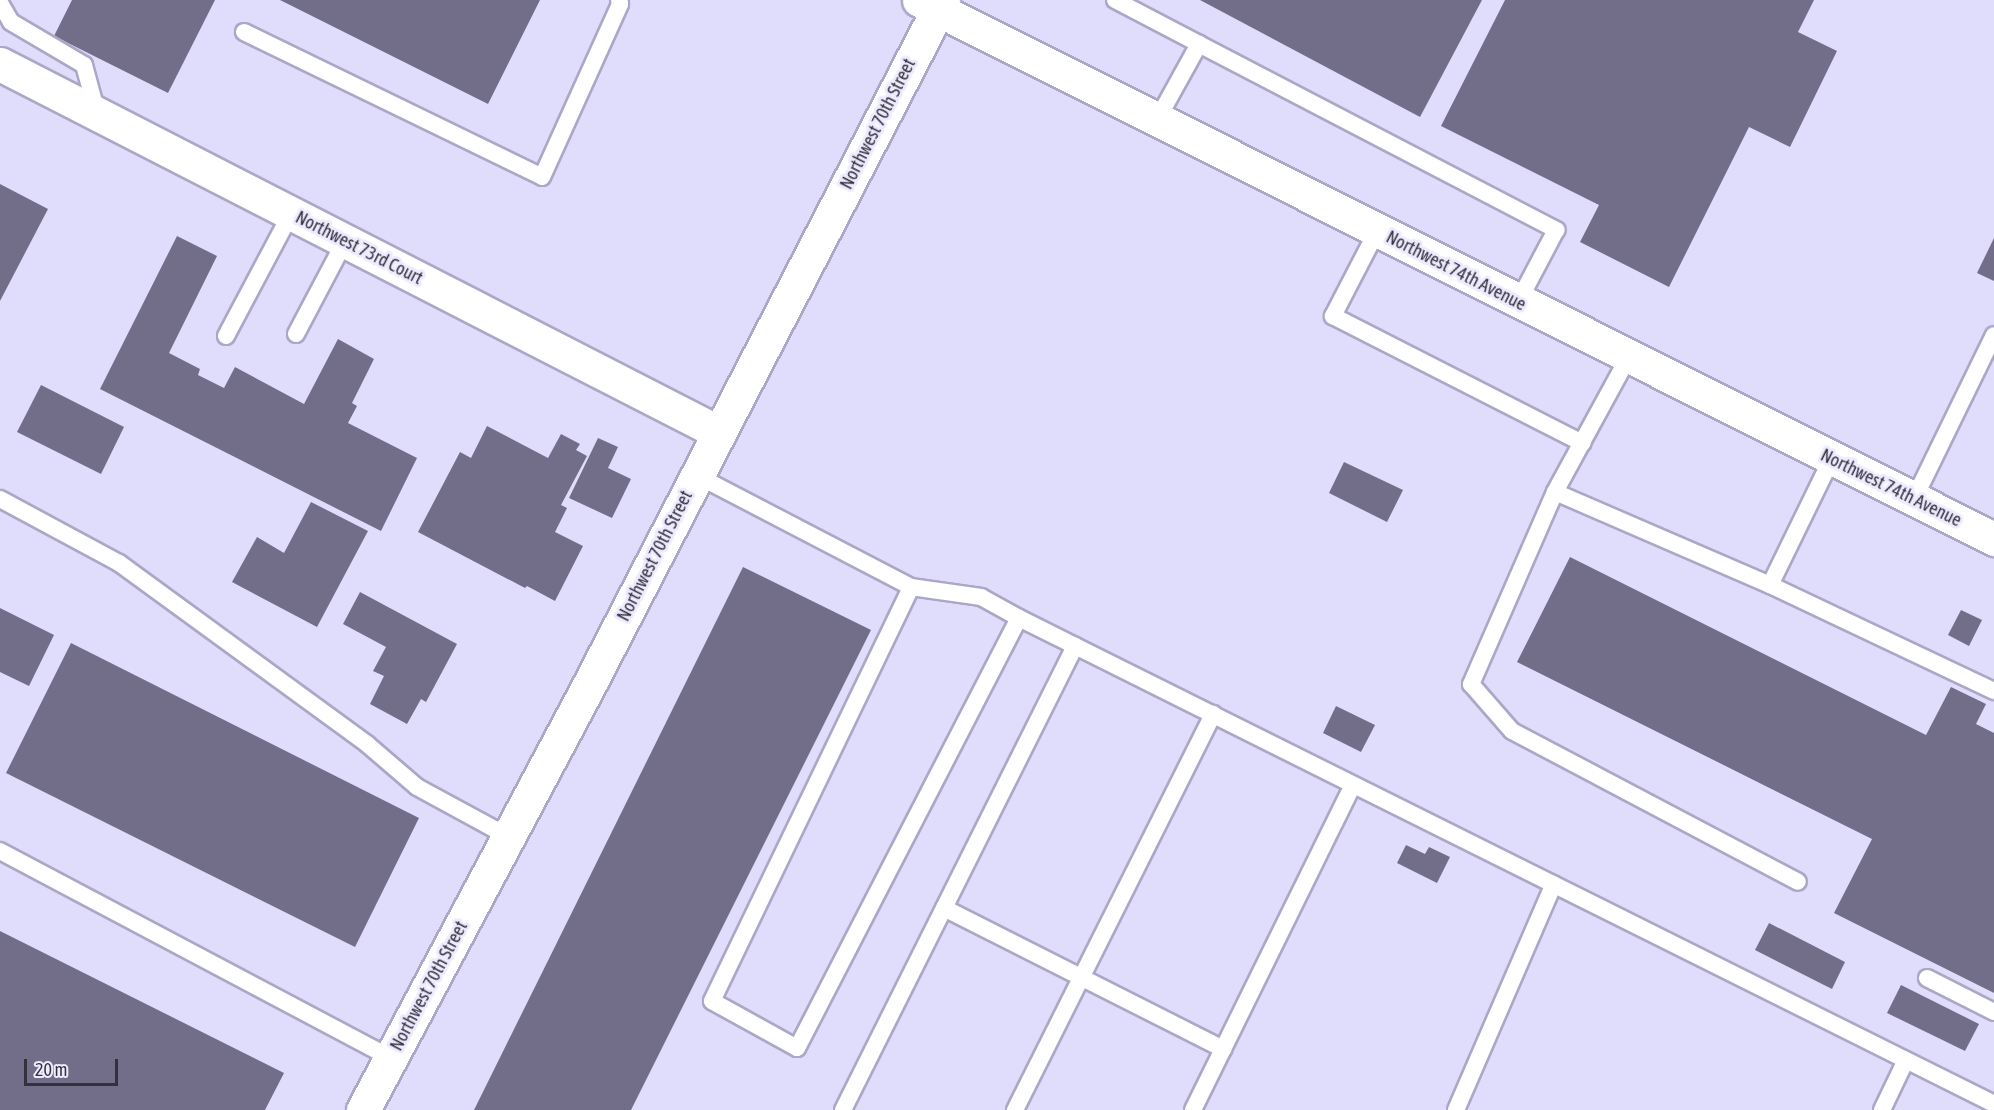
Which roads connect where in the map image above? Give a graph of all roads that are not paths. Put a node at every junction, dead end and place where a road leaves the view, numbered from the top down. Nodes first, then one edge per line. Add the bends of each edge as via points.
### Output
1 (619, 0) edge
2 (1115, 0) edge
3 (0, 3) edge
4 (933, 3) edge
5 (244, 32) dead end
6 (1199, 44) junction
7 (0, 64) edge
8 (98, 114) junction
9 (1157, 120) junction
10 (291, 213) junction
11 (1377, 231) junction
12 (345, 241) junction
13 (1518, 302) junction
14 (296, 334) dead end
15 (1994, 335) edge
16 (226, 336) dead end
17 (1628, 358) junction
18 (718, 432) junction
19 (1582, 443) junction
20 (1832, 458) junction
21 (696, 475) junction
22 (1555, 492) junction
23 (0, 499) edge
24 (1914, 499) junction
25 (1994, 539) edge
26 (1770, 585) junction
27 (911, 587) junction
28 (1019, 618) junction
29 (1075, 646) junction
30 (1994, 692) edge
31 (1213, 714) junction
32 (1353, 785) junction
33 (509, 837) junction
34 (0, 851) edge
35 (1798, 882) dead end
36 (1554, 885) junction
37 (944, 908) junction
38 (1081, 977) junction
39 (1927, 978) dead end
40 (1994, 1012) edge
41 (1223, 1049) junction
42 (391, 1058) junction
43 (1906, 1060) junction
44 (1994, 1104) edge
45 (363, 1110) edge
46 (843, 1110) edge
47 (1015, 1110) edge
48 (1193, 1110) edge
49 (1456, 1110) edge
50 (1882, 1110) edge

1 - 5 lane via 542,177
2 - 6 lane
3 - 8 lane via 11,22 84,65
4 - 9 street, Northwest 74th Avenue
4 - 18 street, Northwest 70th Street
6 - 9 lane
6 - 13 lane via 1556,230
7 - 8 street, Northwest 73rd Court
8 - 10 street, Northwest 73rd Court
9 - 11 street, Northwest 74th Avenue
10 - 12 street, Northwest 73rd Court
10 - 16 lane
11 - 13 street, Northwest 74th Avenue
11 - 19 lane via 1333,316
12 - 14 lane
12 - 18 street, Northwest 73rd Court
13 - 17 street, Northwest 74th Avenue
15 - 24 lane
17 - 19 lane
17 - 20 street, Northwest 74th Avenue
18 - 21 street, Northwest 70th Street
19 - 22 lane
20 - 24 street, Northwest 74th Avenue
20 - 26 lane
21 - 27 lane
21 - 33 street, Northwest 70th Street
22 - 26 lane
22 - 35 lane via 1471,684 1512,731
23 - 33 lane via 119,563 367,744 417,787
24 - 25 street, Northwest 74th Avenue
26 - 30 lane
27 - 28 lane via 981,597
27 - 28 lane via 712,1001 797,1048
28 - 29 lane
29 - 31 lane
29 - 37 lane
31 - 32 lane
31 - 38 lane
32 - 36 lane
32 - 41 lane
33 - 42 street, Northwest 70th Street
34 - 42 lane
36 - 43 lane
36 - 49 lane
37 - 38 lane
37 - 46 lane
38 - 41 lane
38 - 47 lane
39 - 40 lane
41 - 48 lane
42 - 45 street, Northwest 70th Street
43 - 44 lane
43 - 50 lane

